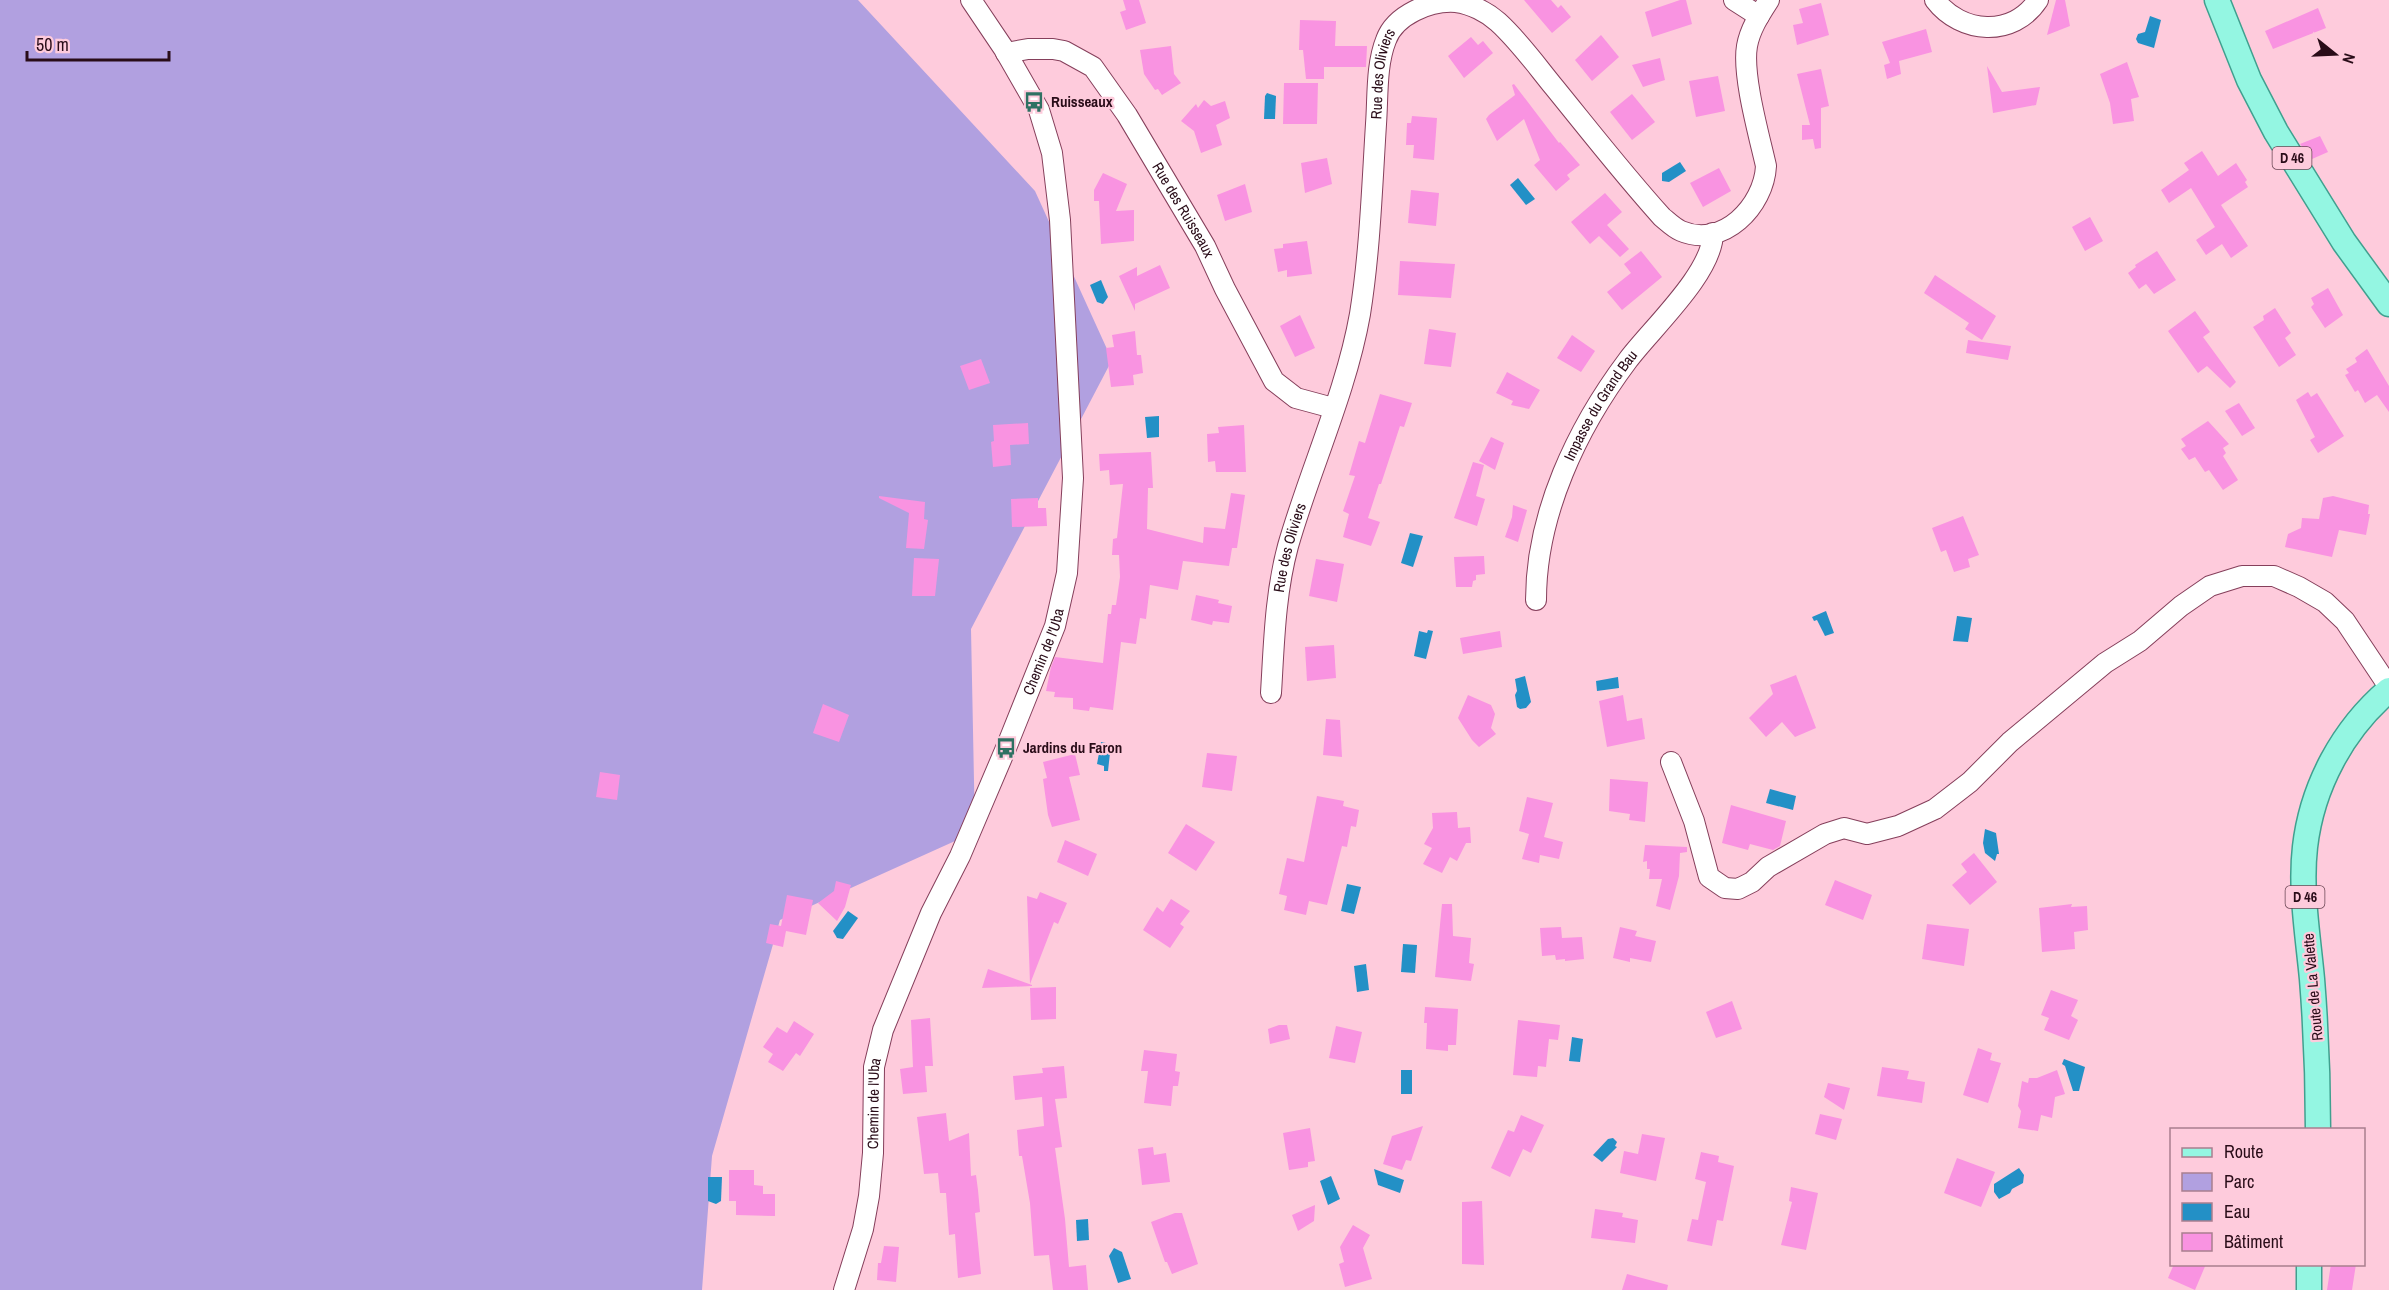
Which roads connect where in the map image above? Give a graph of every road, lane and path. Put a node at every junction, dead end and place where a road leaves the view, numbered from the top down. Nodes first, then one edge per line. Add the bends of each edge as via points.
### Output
1 (971, 0) edge
2 (1734, 0) edge
3 (1935, 0) edge
4 (2038, 0) edge
5 (2217, 0) edge
6 (1403, 8) edge
7 (1764, 8) edge
8 (1006, 53) junction
9 (1713, 233) junction
10 (2389, 304) edge
11 (1333, 408) junction
12 (1536, 600) dead end
13 (2389, 688) edge
14 (1271, 693) dead end
15 (1671, 762) dead end
16 (2318, 1128) edge
17 (2309, 1266) edge
18 (844, 1290) edge
19 (2309, 1290) edge

1 - 8 street, Chemin de l'Uba
2 - 7 street
3 - 4 street via 1955,19 1981,28 2012,23
5 - 10 main road, D 46 via 2249,80 2276,132 2344,242
6 - 9 street, Rue des Oliviers via 1454,2 1478,9 1499,22 1662,217 1682,231
6 - 11 street, Rue des Oliviers via 1383,51 1358,325
7 - 9 street via 1747,45 1746,66 1766,166 1765,180 1751,208 1734,224
8 - 11 street, Rue des Ruisseaux via 1053,49 1093,67 1127,115 1205,246 1270,375 1296,398
8 - 18 street, Chemin de l'Uba via 1043,118 1056,183 1073,478 1067,573 1054,626 1006,748 880,1037 874,1067 869,1196
9 - 12 street, Impasse du Grand Bau via 1701,268 1621,369 1574,447 1544,533
11 - 14 street, Rue des Oliviers via 1283,564
13 - 15 street via 2345,621 2325,602 2274,576 2242,576 2210,586 2105,663 1935,809 1898,826 1867,834 1844,828 1825,834 1738,889 1725,888 1709,877 1694,821
13 - 16 main road, Route de La Valette / D 46 via 2348,732 2337,751 2312,811 2305,848 2318,1060
17 - 19 main road

